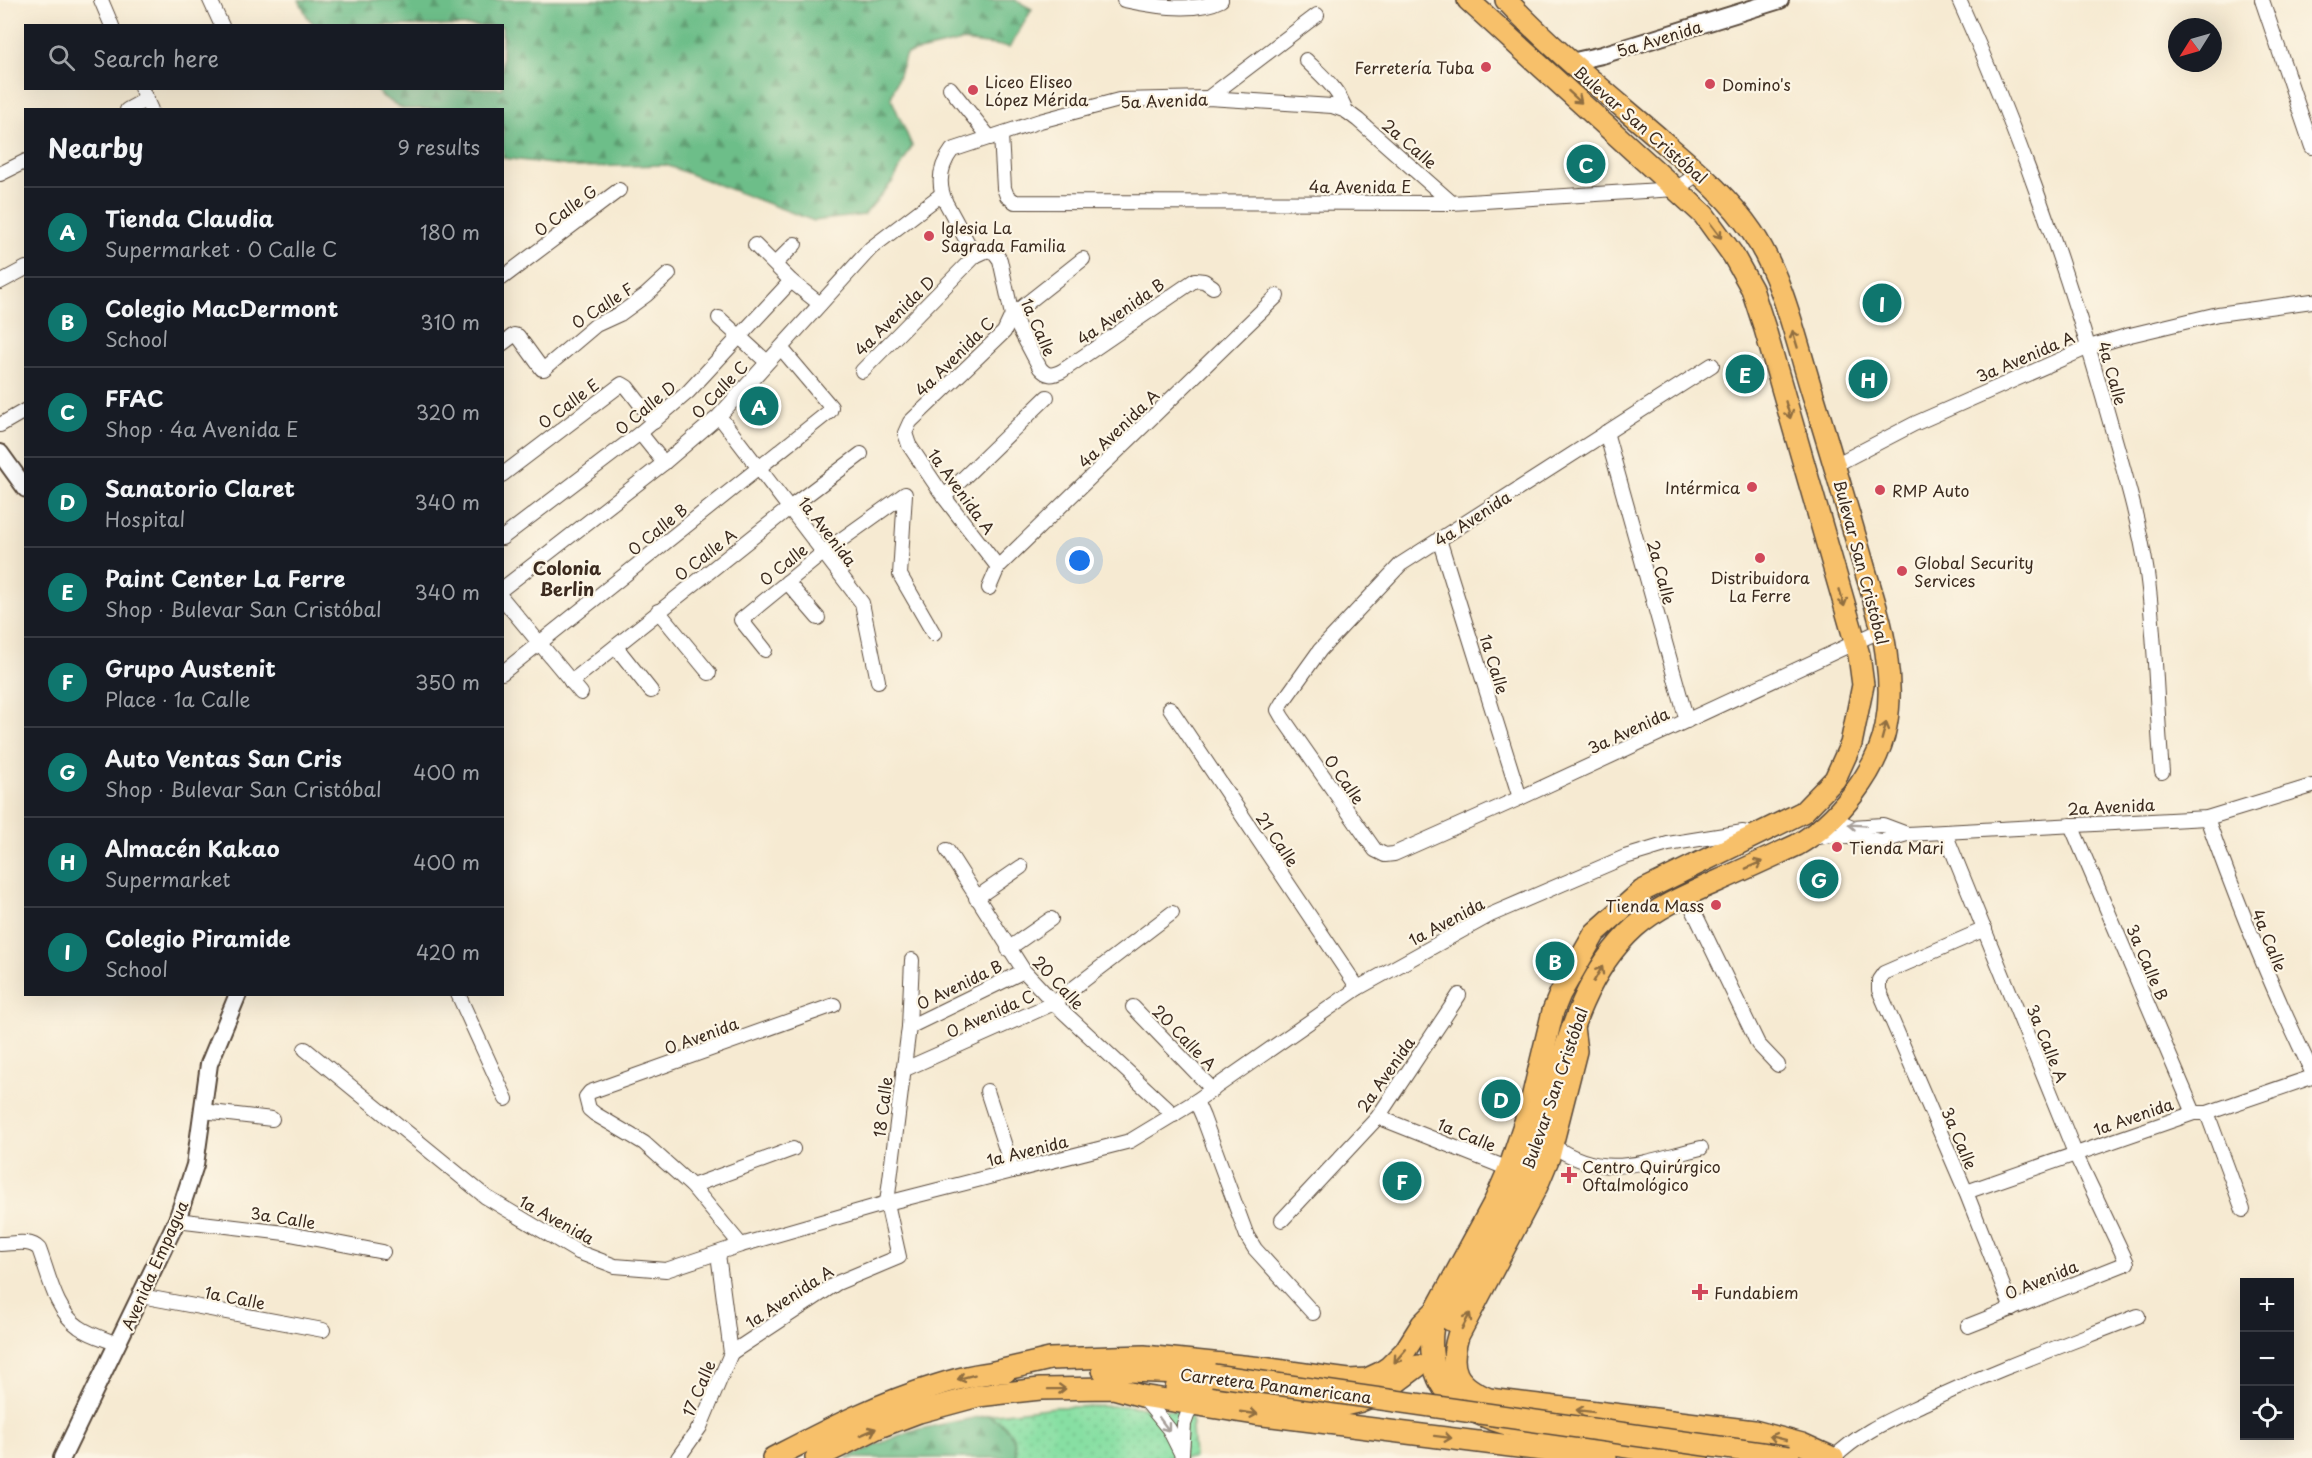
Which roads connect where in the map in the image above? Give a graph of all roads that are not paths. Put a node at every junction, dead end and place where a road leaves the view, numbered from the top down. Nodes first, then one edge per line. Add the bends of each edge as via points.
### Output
1 (101, 0) edge
2 (210, 0) edge
3 (1124, 0) edge
4 (1221, 0) edge
5 (1469, 0) edge
6 (1506, 0) edge
7 (1780, 0) edge
8 (1959, 0) edge
9 (2262, 0) edge
10 (1317, 15) dead end
11 (111, 24) edge
12 (221, 24) edge
13 (1306, 60) dead end
14 (1571, 62) junction
15 (950, 88) dead end
16 (1208, 98) junction
17 (146, 99) edge
18 (130, 108) edge
19 (1346, 111) junction
20 (996, 136) junction
21 (2312, 147) edge
22 (24, 162) edge
23 (1699, 173) junction
24 (0, 174) edge
25 (1676, 189) junction
26 (619, 190) dead end
27 (942, 194) junction
28 (1452, 202) junction
29 (795, 244) dead end
30 (755, 246) dead end
31 (975, 256) junction
32 (1083, 259) dead end
33 (775, 264) junction
34 (24, 268) edge
35 (669, 274) dead end
36 (504, 276) edge
37 (791, 281) junction
38 (0, 282) edge
39 (1213, 287) dead end
40 (1277, 296) dead end
41 (2312, 301) edge
42 (820, 304) junction
43 (1012, 315) junction
44 (719, 318) dead end
45 (740, 338) junction
46 (504, 342) edge
47 (2089, 347) junction
48 (781, 348) junction
49 (767, 363) junction
50 (1712, 364) dead end
51 (862, 371) dead end
52 (1046, 374) joint
53 (1047, 398) dead end
54 (24, 411) edge
55 (719, 416) junction
56 (654, 422) junction
57 (0, 425) edge
58 (1606, 432) junction
59 (905, 433) joint
60 (640, 434) junction
61 (0, 453) edge
62 (861, 454) dead end
63 (664, 463) junction
64 (1835, 465) junction
65 (758, 469) junction
66 (504, 473) edge
67 (24, 486) edge
68 (944, 497) junction
69 (788, 508) junction
70 (504, 536) edge
71 (1439, 539) junction
72 (824, 552) junction
73 (998, 567) junction
74 (787, 582) junction
75 (504, 588) edge
76 (989, 588) dead end
77 (504, 600) edge
78 (658, 611) junction
79 (818, 618) dead end
80 (1882, 630) junction
81 (934, 634) dead end
82 (1855, 641) junction
83 (540, 644) junction
84 (616, 647) junction
85 (765, 650) dead end
86 (504, 671) edge
87 (709, 673) dead end
88 (878, 681) dead end
89 (571, 682) junction
90 (651, 691) dead end
91 (581, 693) dead end
92 (1170, 708) dead end
93 (1282, 717) joint
94 (1687, 722) junction
95 (2162, 772) dead end
96 (2312, 786) edge
97 (1520, 798) junction
98 (1832, 818) junction
99 (2207, 818) junction
100 (2071, 825) junction
101 (1945, 833) junction
102 (1907, 834) junction
103 (1758, 835) junction
104 (1809, 838) junction
105 (947, 850) dead end
106 (1385, 855) joint
107 (1021, 867) dead end
108 (1686, 895) junction
109 (976, 898) junction
110 (1172, 913) dead end
111 (1051, 919) dead end
112 (1984, 929) junction
113 (1008, 949) junction
114 (912, 960) dead end
115 (1024, 971) junction
116 (1358, 988) junction
117 (1459, 995) dead end
118 (237, 996) edge
119 (459, 996) edge
120 (1054, 1003) junction
121 (834, 1005) dead end
122 (1133, 1006) dead end
123 (1573, 1027) junction
124 (909, 1028) junction
125 (305, 1049) dead end
126 (1778, 1065) dead end
127 (903, 1070) junction
128 (2312, 1072) edge
129 (2312, 1077) edge
130 (1213, 1090) junction
131 (987, 1091) dead end
132 (506, 1099) dead end
133 (1196, 1101) junction
134 (203, 1111) junction
135 (2201, 1113) junction
136 (1174, 1115) junction
137 (1378, 1117) junction
138 (272, 1119) dead end
139 (1552, 1145) junction
140 (1701, 1148) dead end
141 (793, 1149) dead end
142 (2075, 1153) junction
143 (1509, 1169) junction
144 (1013, 1171) junction
145 (692, 1186) junction
146 (1966, 1192) junction
147 (887, 1203) junction
148 (2243, 1210) dead end
149 (177, 1220) junction
150 (1282, 1220) dead end
151 (0, 1244) edge
152 (741, 1245) junction
153 (382, 1252) dead end
154 (718, 1254) junction
155 (899, 1257) joint
156 (2127, 1263) joint
157 (141, 1296) junction
158 (2012, 1309) junction
159 (1312, 1313) dead end
160 (1443, 1315) junction
161 (2139, 1316) dead end
162 (1968, 1326) dead end
163 (323, 1330) dead end
164 (118, 1344) junction
165 (731, 1353) junction
166 (1418, 1366) dead end
167 (994, 1372) junction
168 (1113, 1388) junction
169 (1142, 1396) junction
170 (1191, 1405) junction
171 (1558, 1455) edge
172 (1182, 1456) edge
173 (1790, 1457) edge
174 (62, 1458) edge
175 (678, 1458) edge
176 (773, 1458) edge
177 (816, 1458) edge
178 (1606, 1458) edge
179 (1698, 1458) edge
180 (1834, 1458) edge

1 - 11 street
2 - 12 street
3 - 4 street via 1149,6 1192,7
5 - 14 main road via 1503,18 1554,63
5 -> 25 main road, Bulevar San Cristóbal
6 - 14 main road, Bulevar San Cristóbal
7 - 14 street, 5a Avenida
8 - 47 street, 4a Calle via 2020,147
9 - 21 street
10 - 16 street
13 - 19 street via 1336,89
14 - 23 main road, Bulevar San Cristóbal
15 - 20 street
16 - 19 street, 5a Avenida via 1332,106
16 - 20 street, 5a Avenida via 1119,100
17 - 18 street
19 - 28 street, 2a Calle
20 - 27 street, 5a Avenida via 952,150 940,174
20 - 28 street, 4a Avenida E via 1004,188 1015,202
22 - 24 street
23 - 25 street
64 -> 23 main road, Bulevar San Cristóbal via 1777,280 1753,232
25 - 28 street, 4a Avenida E
25 -> 82 main road, Bulevar San Cristóbal via 1704,216 1752,289
26 - 36 street, 0 Calle G
27 - 31 street
27 - 42 street, 0 Calle C via 871,248
29 - 33 street
30 - 33 street
31 - 43 street, 1a Calle via 988,250 1000,260
31 - 51 street, 4a Avenida D
32 - 43 street, 4a Avenida C
33 - 37 street
34 - 38 street
35 - 46 street, 0 Calle F via 646,296 596,325 544,369 518,336
37 - 42 street
37 - 45 street, 0 Calle D
39 - 52 street, 4a Avenida B via 1195,280 1062,371
40 - 73 street, 4a Avenida A
41 - 47 street, 3a Avenida A via 2218,314
42 - 48 street, 0 Calle C
43 - 52 street, 1a Calle
43 - 59 street, 4a Avenida C via 1004,332 910,422
44 - 45 street
45 - 49 street
45 - 56 street, 0 Calle D
47 - 64 street, 3a Avenida A via 1914,424
47 - 95 street, 4a Calle via 2121,456 2146,572
48 - 49 street, 0 Calle C
48 - 65 street, 0 Calle B via 831,409
49 - 55 street, 0 Calle C
50 - 58 street, 4a Avenida
53 - 68 street
54 - 57 street
55 - 63 street, 0 Calle C
55 - 65 street, 1a Avenida
56 - 60 street, 0 Calle D
56 - 66 street, 0 Calle E via 627,387 619,386
58 - 71 street, 4a Avenida
58 - 94 street, 2a Calle
59 - 68 street, 1a Avenida A
60 - 63 street
60 - 70 street, 0 Calle D
61 - 67 street
62 - 69 street, 0 Calle A
63 - 75 street, 0 Calle C
64 - 80 main road, Bulevar San Cristóbal
65 - 69 street, 1a Avenida
65 - 83 street, 0 Calle B
68 - 73 street, 1a Avenida A
69 - 72 street, 1a Avenida
69 - 78 street, 0 Calle A
71 - 93 street, 4a Avenida via 1401,564 1320,650 1278,710
71 - 97 street, 1a Calle
72 - 74 street, 0 Calle
72 - 81 street, 0 Calle via 905,494 900,575
72 - 88 street, 1a Avenida via 862,603
73 - 76 street, 4a Avenida A
74 - 79 street
74 - 85 street, 0 Calle via 741,620
77 - 83 street
78 - 84 street, 0 Calle A
78 - 87 street
80 - 82 street, 3a Avenida
98 -> 80 main road, Bulevar San Cristóbal via 1874,761 1886,729 1890,694
82 - 94 street, 3a Avenida
82 - 103 main road, Bulevar San Cristóbal via 1863,685 1851,744 1842,766 1803,812
83 - 86 street, 0 Calle B
83 - 89 street
84 - 89 street, 0 Calle A
84 - 90 street
89 - 91 street
92 - 116 street, 21 Calle
93 - 106 street, 0 Calle via 1375,850
94 - 97 street, 3a Avenida
96 - 99 street, 2a Avenida
97 - 106 street, 3a Avenida
102 -> 98 street, 2a Avenida via 1883,825 1852,826
98 - 104 main road, Bulevar San Cristóbal
99 - 100 street, 2a Avenida
99 - 128 street, 4a Calle via 2242,914
100 - 101 street, 2a Avenida
100 - 135 street, 3a Calle B
101 - 102 street, 2a Avenida
101 - 112 street, 3a Calle A
102 - 104 street, 2a Avenida via 1883,841 1831,835
103 - 116 street, 1a Avenida via 1743,832 1668,844 1625,857 1490,915
103 - 143 main road, Bulevar San Cristóbal via 1642,891 1595,933 1553,1011 1530,1107
108 -> 104 main road, Bulevar San Cristóbal
105 - 109 street, 20 Calle
107 - 109 street
123 -> 108 main road, Bulevar San Cristóbal via 1614,949 1657,911
108 - 126 street via 1758,1044
109 - 113 street, 20 Calle
110 - 120 street, 0 Avenida C
111 - 113 street
112 - 142 street, 3a Calle A
112 - 146 street, 3a Calle via 1884,973 1879,980 1879,990
113 - 115 street, 20 Calle
114 - 124 street, 18 Calle
115 - 120 street, 20 Calle
115 - 124 street, 0 Avenida B
116 - 130 street, 1a Avenida
117 - 137 street, 2a Avenida
118 - 134 street, Avenida Empagua via 209,1065
119 - 132 street
120 - 127 street, 0 Avenida C
120 - 136 street, 20 Calle
121 - 145 street, 0 Avenida via 590,1092 586,1097 595,1114 644,1143
122 - 130 street, 20 Calle A
123 - 139 main road via 1576,1051
123 - 160 main road, Bulevar San Cristóbal via 1523,1178
124 - 127 street, 18 Calle
125 - 154 street, 1a Avenida via 486,1197 578,1252 615,1266 666,1270
127 - 147 street, 18 Calle
129 - 135 street, 1a Avenida
130 - 133 street, 1a Avenida
131 - 144 street
133 - 136 street, 1a Avenida
133 - 159 street via 1247,1236
134 - 138 street
134 - 149 street, Avenida Empagua via 195,1165
135 - 142 street, 1a Avenida
135 - 148 street, 3a Calle B
136 - 144 street, 1a Avenida via 1130,1141
137 - 143 street, 1a Calle
137 - 150 street, 2a Avenida
139 - 140 street via 1594,1166 1626,1166
180 -> 139 main road via 1802,1444 1754,1431 1489,1399 1462,1384 1454,1362 1458,1336 1537,1186
141 - 145 street
142 - 146 street, 1a Avenida
142 - 156 street, 3a Calle A
143 - 160 main road, Bulevar San Cristóbal
144 - 147 street, 1a Avenida
145 - 152 street
146 - 158 street, 3a Calle
147 - 152 street, 1a Avenida
147 - 155 street, 18 Calle
149 - 153 street, 3a Calle via 285,1233
149 - 157 street, Avenida Empagua
151 - 164 street via 35,1245 60,1306 71,1321
152 - 154 street, 1a Avenida
154 - 165 street, 17 Calle
155 - 165 street, 1a Avenida A via 837,1283
156 - 158 street, 0 Avenida
157 - 163 street, 1a Calle
157 - 164 street, Avenida Empagua
158 - 162 street, 0 Avenida
160 -> 167 main road via 1422,1324 1389,1367 1367,1378 1349,1380 1144,1356 1050,1359
160 - 179 main road via 1431,1329 1430,1342 1439,1377 1454,1399 1479,1415 1531,1431
161 - 180 street via 1968,1383 1896,1416
164 - 174 street, Avenida Empagua
165 - 175 street, 17 Calle via 700,1428
166 - 168 main road via 1383,1392 1340,1406 1155,1386
167 - 173 main road, Carretera Panamericana, bridge via 1113,1370 1213,1375
167 -> 176 main road, Carretera Panamericana via 900,1396 854,1415
168 - 169 main road, Carretera Panamericana
177 -> 168 main road, Carretera Panamericana via 879,1427 978,1396 1040,1389
169 - 170 main road, Carretera Panamericana
169 -> 172 street via 1168,1429
170 -> 171 main road, Carretera Panamericana
170 - 172 street via 1184,1424
171 - 178 main road, Carretera Panamericana

